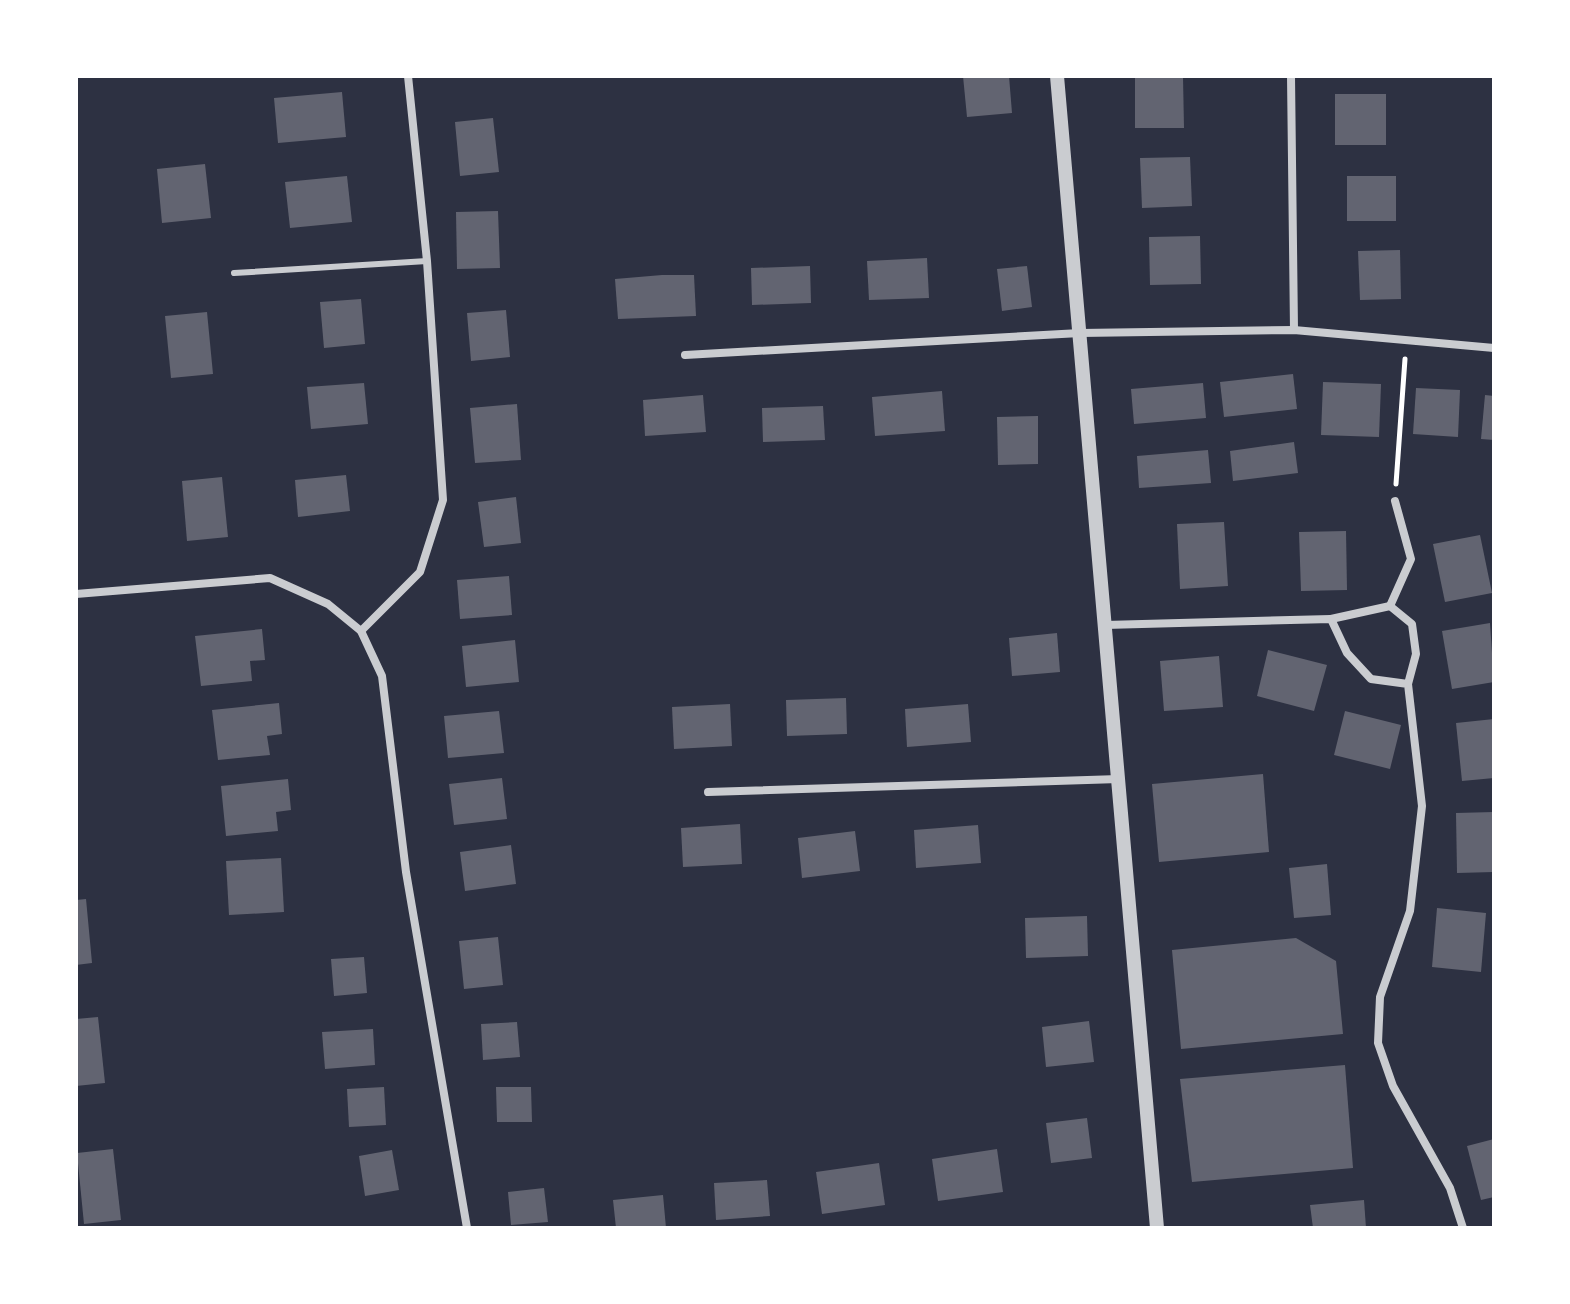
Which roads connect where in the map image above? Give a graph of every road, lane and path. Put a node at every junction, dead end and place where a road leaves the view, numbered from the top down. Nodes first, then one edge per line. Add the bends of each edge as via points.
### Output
1 (408, 76) edge
2 (1057, 76) edge
3 (1291, 76) edge
4 (427, 261) junction
5 (234, 273) dead end
6 (1294, 330) junction
7 (1080, 333) junction
8 (1406, 341) junction
9 (1494, 348) edge
10 (685, 355) dead end
11 (1395, 501) joint
12 (76, 594) edge
13 (1390, 606) junction
14 (1331, 619) junction
15 (1105, 625) junction
16 (361, 631) junction
17 (1408, 684) junction
18 (1119, 779) junction
19 (708, 792) dead end
20 (467, 1228) edge
21 (1157, 1228) edge
22 (1463, 1228) edge

1 - 4 street
2 - 7 street
3 - 6 street
4 - 5 lane
4 - 16 street via 443,500 420,572
6 - 7 street
6 - 8 street
7 - 10 street
7 - 15 street
8 - 9 street
8 - 11 path
11 - 13 street via 1411,559
12 - 16 street via 270,578 328,604
13 - 14 street
13 - 17 street via 1412,624 1416,654
14 - 15 street
14 - 17 street via 1347,653 1371,679
15 - 18 street
16 - 20 street via 382,676 406,872
17 - 22 street via 1422,806 1410,911 1380,997 1378,1043 1393,1086 1450,1188
18 - 19 street
18 - 21 street

